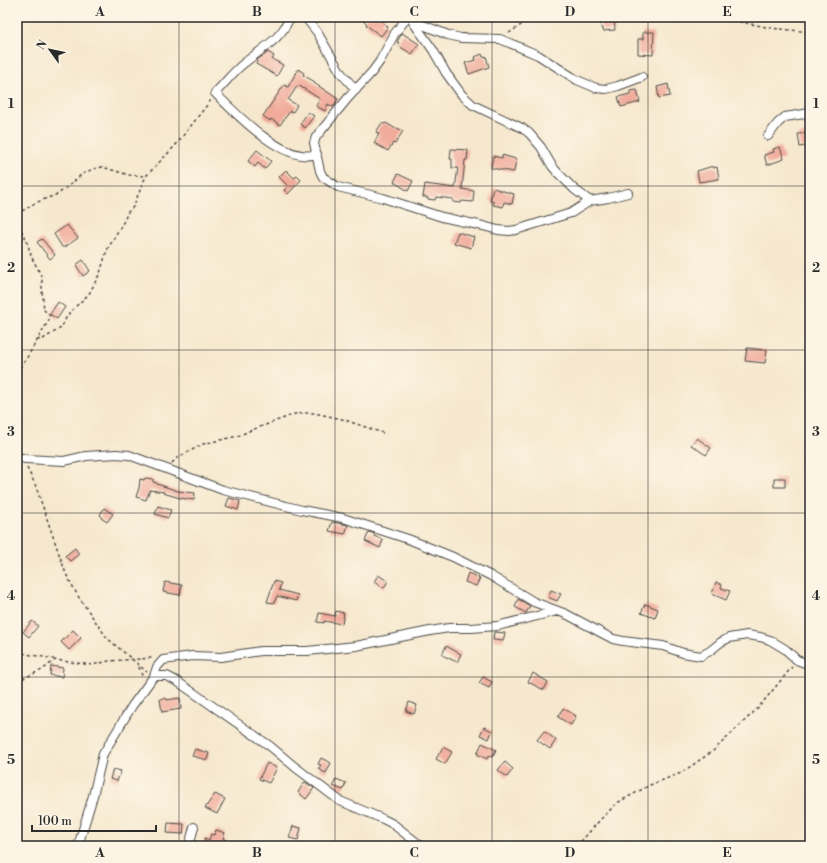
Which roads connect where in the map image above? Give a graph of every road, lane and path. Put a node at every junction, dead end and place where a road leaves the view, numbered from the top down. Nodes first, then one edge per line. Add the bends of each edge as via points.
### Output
1 (290, 17) edge
2 (305, 17) edge
3 (533, 17) edge
4 (716, 17) edge
5 (407, 19) edge
6 (810, 32) edge
7 (500, 39) junction
8 (642, 77) dead end
9 (356, 90) junction
10 (215, 93) junction
11 (810, 113) edge
12 (768, 136) dead end
13 (317, 154) junction
14 (146, 176) junction
15 (628, 193) dead end
16 (590, 201) junction
17 (17, 214) edge
18 (17, 226) edge
19 (37, 340) junction
20 (17, 371) edge
21 (383, 433) dead end
22 (17, 457) edge
23 (166, 469) junction
24 (557, 611) junction
25 (17, 654) edge
26 (134, 659) junction
27 (55, 660) junction
28 (163, 660) junction
29 (797, 660) junction
30 (810, 665) edge
31 (154, 676) junction
32 (17, 681) edge
33 (194, 827) dead end
34 (78, 846) edge
35 (189, 846) edge
36 (421, 846) edge
37 (577, 846) edge

1 - 10 street via 274,42 242,65
2 - 9 street via 341,73
3 - 7 path
4 - 6 path via 771,28
5 - 7 street via 461,38
5 - 9 street via 395,33 380,61
5 - 16 street via 433,50 446,73 467,100 529,133 542,147 558,173
7 - 8 street via 538,55 577,80 596,88 606,89
9 - 13 street via 316,137 314,143
10 - 13 street via 272,143 300,156
10 - 14 path via 179,140
11 - 12 street via 785,117
13 - 16 street via 323,177 338,187 498,230 509,231 563,216
14 - 17 path via 129,175 102,167 93,169 82,174 58,194
14 - 19 path via 133,207 127,213 107,250 100,274 89,294 67,316 61,328
15 - 16 street
18 - 19 path via 26,239 42,277 44,310 50,316
19 - 20 path
21 - 23 path via 342,419 314,413 300,414 238,436 203,444 177,458
22 - 23 street via 64,461 79,457 121,454
22 - 26 path via 29,471 35,484 66,574 78,596 107,638
23 - 24 street via 223,490 343,518 408,539 453,557 534,602
24 - 28 street via 497,626 430,630 356,646 307,651 262,650 222,657 192,656
24 - 29 street via 605,636 623,642 663,646 701,656 729,638 760,636 785,649
25 - 27 path via 21,652
26 - 27 path via 109,661 92,666
26 - 28 path
26 - 31 path via 139,666
27 - 32 path via 42,670
28 - 31 street
29 - 30 street
29 - 37 path via 758,708 713,751 681,773 650,785 617,803
31 - 34 street via 103,754
31 - 36 street via 168,676 178,682 270,746 340,801 383,818
33 - 35 street

